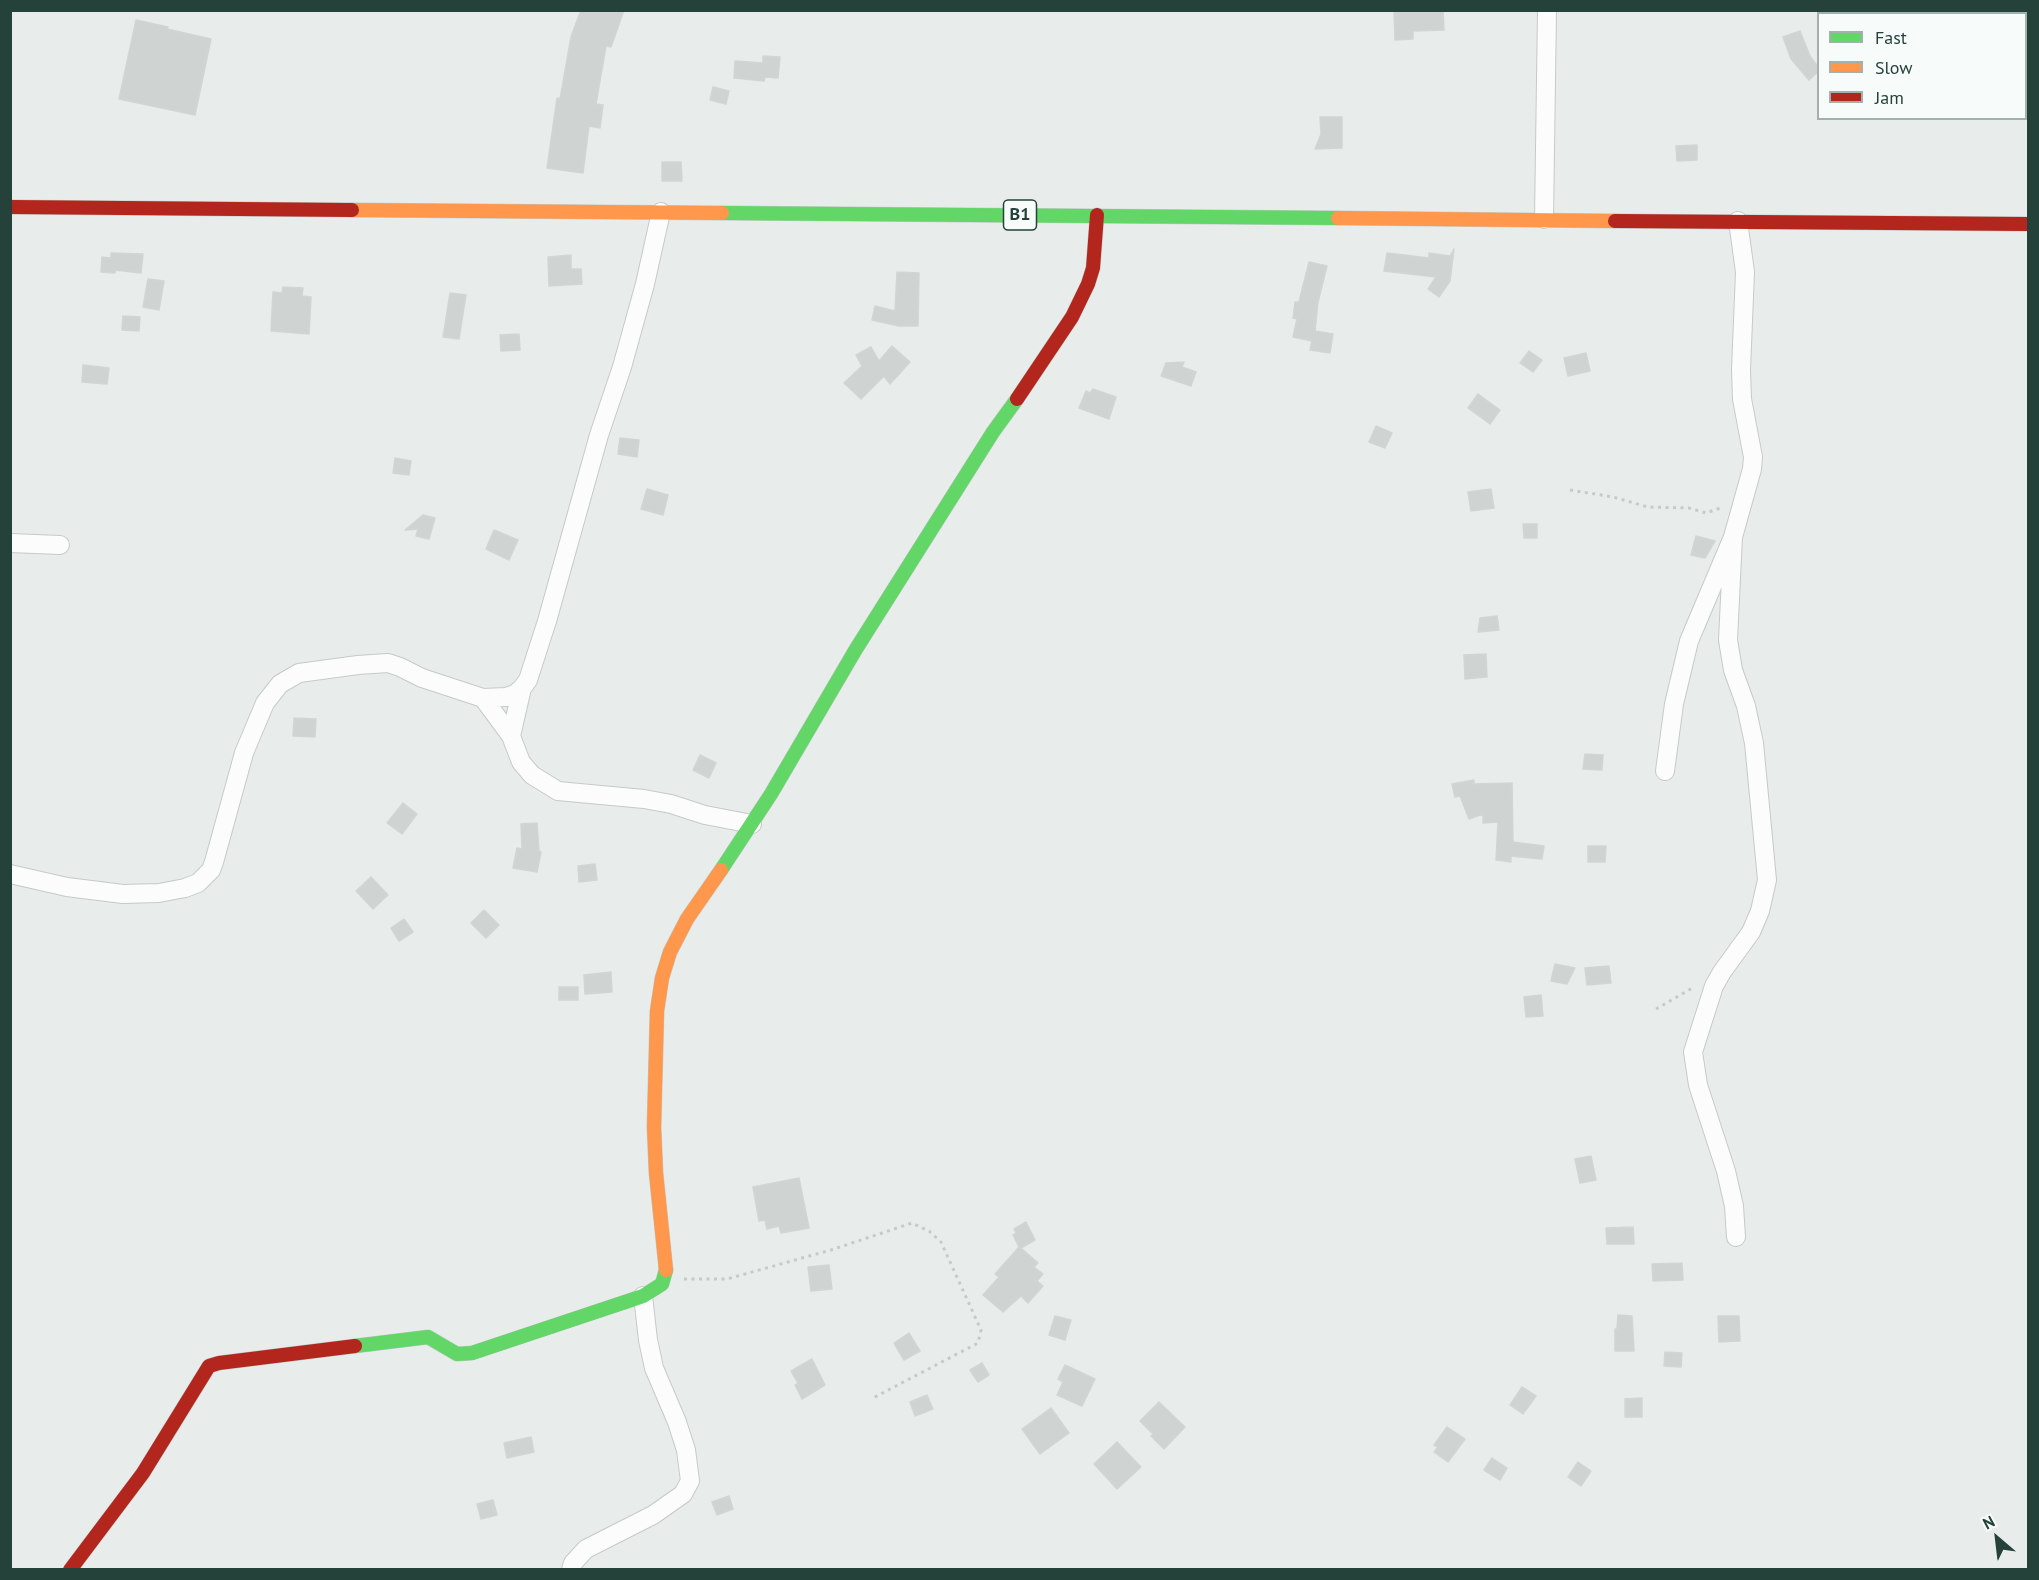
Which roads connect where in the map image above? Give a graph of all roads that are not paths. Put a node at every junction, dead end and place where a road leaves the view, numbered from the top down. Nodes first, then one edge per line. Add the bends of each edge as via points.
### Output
1 (1547, 10) edge
2 (10, 207) edge
3 (661, 212) junction
4 (1097, 215) junction
5 (1544, 219) junction
6 (1738, 221) junction
7 (2028, 224) edge
8 (1733, 537) junction
9 (10, 543) edge
10 (60, 545) dead end
11 (522, 688) junction
12 (483, 698) junction
13 (511, 736) junction
14 (1665, 771) dead end
15 (752, 824) junction
16 (10, 874) edge
17 (1736, 1237) dead end
18 (643, 1296) junction
19 (70, 1569) edge
20 (571, 1569) edge

1 - 5 street
2 - 3 main road, B1
3 - 4 main road, B1
3 - 11 street via 622,367 547,621
4 - 5 main road, B1
4 - 15 main road via 1093,267 1072,317 927,535
5 - 6 main road, B1
6 - 7 main road, B1
6 - 8 street via 1745,272 1742,399 1753,458
8 - 14 street via 1689,641 1674,704
8 - 17 street via 1728,640 1754,743 1767,880 1751,932 1714,986 1693,1053 1698,1084 1734,1206
9 - 10 street
11 - 12 street via 506,697
11 - 13 street
12 - 13 street
12 - 16 street via 388,663 299,673 280,684 265,703 244,753 214,862 198,883 159,893 123,894
13 - 15 street via 531,776 558,790 644,799
15 - 18 main road via 687,919 662,978 657,1011 654,1127 666,1274 658,1288
18 - 19 main road via 472,1353 457,1354 428,1337 420,1337 209,1366 143,1473
18 - 20 street via 654,1368 686,1450 690,1481 683,1494 653,1515 586,1549

